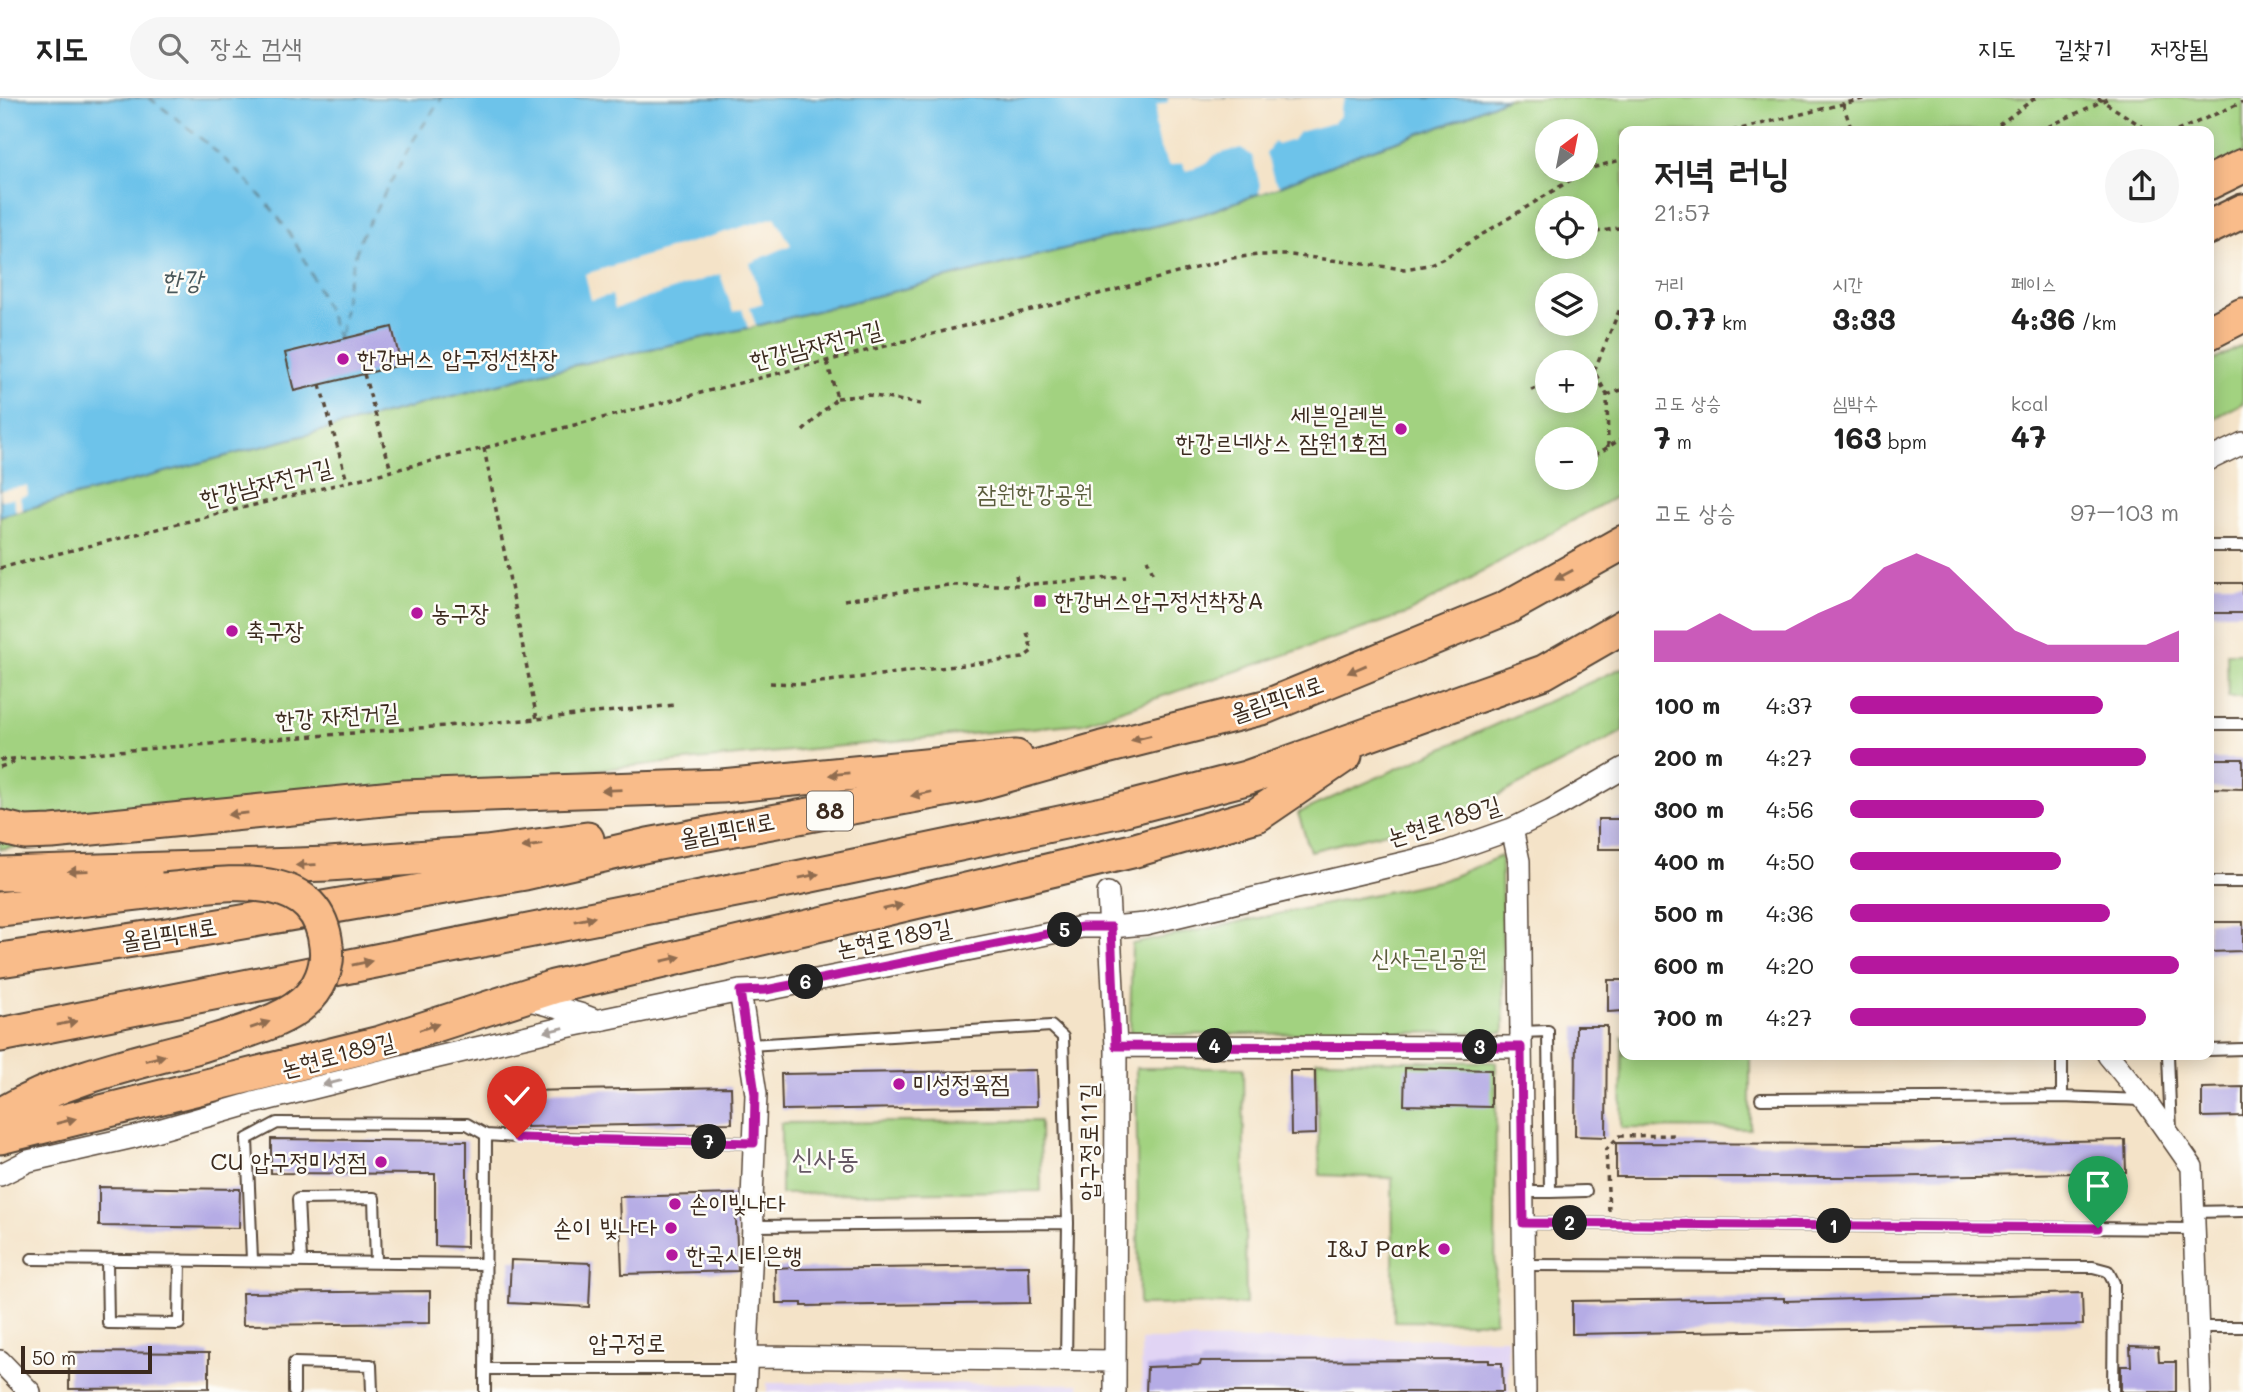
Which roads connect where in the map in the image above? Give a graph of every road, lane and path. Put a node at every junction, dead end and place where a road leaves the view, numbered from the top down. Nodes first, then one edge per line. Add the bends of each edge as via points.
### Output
1 (1867, 98) edge
2 (2035, 98) edge
3 (2098, 98) edge
4 (2109, 98) edge
5 (2103, 101) junction
6 (2243, 103) edge
7 (1843, 104) junction
8 (1753, 126) edge
9 (1850, 126) edge
10 (1997, 126) edge
11 (2050, 126) edge
12 (2142, 126) edge
13 (2189, 126) edge
14 (1619, 160) edge
15 (2243, 166) edge
16 (2214, 180) edge
17 (2243, 211) edge
18 (2214, 225) edge
19 (1619, 228) edge
20 (1598, 232) edge
21 (2243, 292) edge
22 (2214, 307) edge
23 (1619, 311) edge
24 (2243, 315) edge
25 (2214, 330) edge
26 (827, 361) junction
27 (1598, 361) edge
28 (364, 374) dead end
29 (1598, 378) edge
30 (320, 385) dead end
31 (1535, 389) edge
32 (1531, 390) dead end
33 (1619, 391) edge
34 (1607, 395) junction
35 (837, 398) junction
36 (926, 405) dead end
37 (803, 431) dead end
38 (1619, 440) edge
39 (2243, 443) edge
40 (1608, 447) junction
41 (484, 448) junction
42 (1598, 453) edge
43 (2214, 457) edge
44 (391, 470) junction
45 (347, 481) junction
46 (1619, 545) edge
47 (2214, 546) edge
48 (2243, 546) edge
49 (1147, 559) dead end
50 (0, 568) edge
51 (1016, 575) dead end
52 (1154, 575) dead end
53 (1126, 577) dead end
54 (1018, 585) junction
55 (844, 600) dead end
56 (1619, 629) edge
57 (1027, 632) dead end
58 (770, 683) dead end
59 (676, 705) dead end
60 (537, 719) junction
61 (2214, 724) edge
62 (2243, 724) edge
63 (1387, 727) junction
64 (1102, 748) junction
65 (22, 759) junction
66 (0, 760) edge
67 (0, 767) edge
68 (1619, 771) edge
69 (0, 827) edge
70 (1511, 829) junction
71 (648, 845) junction
72 (0, 874) edge
73 (2243, 882) edge
74 (2214, 883) edge
75 (1108, 893) dead end
76 (0, 909) edge
77 (1111, 927) junction
78 (0, 960) edge
79 (740, 991) junction
80 (520, 998) junction
81 (599, 1022) junction
82 (0, 1035) edge
83 (1521, 1039) junction
84 (750, 1045) junction
85 (1116, 1046) junction
86 (2243, 1049) edge
87 (2214, 1050) edge
88 (2062, 1060) edge
89 (2112, 1060) edge
90 (2168, 1060) edge
91 (2062, 1097) junction
92 (1761, 1099) dead end
93 (2145, 1100) junction
94 (0, 1115) edge
95 (486, 1135) junction
96 (1676, 1136) dead end
97 (0, 1137) edge
98 (2171, 1139) junction
99 (754, 1143) junction
100 (0, 1175) edge
101 (1586, 1191) dead end
102 (1523, 1192) junction
103 (1550, 1192) junction
104 (2243, 1211) edge
105 (1610, 1213) dead end
106 (2194, 1221) junction
107 (1068, 1223) junction
108 (1523, 1223) junction
109 (753, 1226) junction
110 (32, 1259) dead end
111 (107, 1260) junction
112 (180, 1260) junction
113 (252, 1260) junction
114 (301, 1261) junction
115 (376, 1262) junction
116 (486, 1264) junction
117 (1523, 1265) junction
118 (2198, 1327) junction
119 (2243, 1327) edge
120 (0, 1361) edge
121 (1066, 1361) junction
122 (1114, 1361) junction
123 (746, 1363) junction
124 (485, 1369) junction
125 (30, 1392) edge
126 (294, 1392) edge
127 (372, 1392) edge
128 (485, 1392) edge
129 (745, 1392) edge
130 (1115, 1392) edge
131 (1525, 1392) edge
132 (2113, 1392) edge
133 (2200, 1392) edge

1 - 7 path
2 - 10 path
3 - 5 path
4 - 5 path
5 - 11 path
5 - 12 path
6 - 13 path
7 - 8 path
7 - 9 path
14 - 26 path, 한강남자전거길 via 1582,173 1428,265 1404,269 1247,255
15 - 16 highway
17 - 18 highway
19 - 20 path
21 - 22 highway
23 - 27 path
24 - 25 highway
26 - 35 path
26 - 41 path, 한강남자전거길
28 - 44 path
29 - 34 path
30 - 45 path
31 - 32 path
33 - 34 path
34 - 40 path
35 - 36 path via 869,395
35 - 37 path
38 - 40 path
39 - 43 street
40 - 42 path
41 - 44 path, 한강남자전거길
41 - 60 path
44 - 45 path, 한강남자전거길
45 - 50 path, 한강남자전거길
46 -> 64 highway, 올림픽대로 / 88 via 1506,608 1265,707
47 - 48 lane
49 - 52 path
51 - 54 path
53 - 54 path
54 - 55 path via 948,585
56 - 63 highway, 88 via 1544,672
57 - 58 path via 1032,651 1023,658 804,684
59 - 60 path, 한강 자전거길
60 - 65 path, 한강 자전거길
61 - 62 lane
80 -> 63 highway via 1132,851 1257,815
82 -> 63 highway, 88 via 1116,811 1246,778
64 -> 69 highway via 722,786 403,797 52,832 25,833
64 -> 71 highway, 올림픽대로 / 88 via 976,784
65 - 66 path, 한강 자전거길
65 - 67 path
68 - 70 street, 논현로189길
70 - 77 street, 논현로189길 via 1428,857 1144,924
70 - 83 street via 1520,861
71 -> 72 highway via 594,838 486,853 329,864
71 - 78 highway, 올림픽대로 / 88 via 525,873
73 - 74 lane
75 - 77 street, 압구정로11길
94 -> 76 highway, bridge via 92,1074 279,1019 314,991 327,953 325,935 308,905 295,894 258,883
77 - 79 street, 논현로189길 via 1082,927 766,990
77 - 85 street, 압구정로11길
79 - 81 street, 논현로189길
79 - 84 street
80 - 81 street
97 -> 80 highway via 380,1043
81 -> 100 street, 논현로189길 via 253,1103 29,1161
83 - 85 street
83 - 102 street
83 - 103 lane via 1548,1031
84 - 99 street
84 - 107 lane via 1051,1026 1063,1037
85 - 122 street, 압구정로11길
86 - 87 lane
88 - 91 lane
89 - 93 street
90 - 98 lane
91 - 92 lane
91 - 93 lane
93 - 98 street
95 - 99 lane
95 - 113 lane via 467,1124 277,1123 247,1139
95 - 116 lane
96 - 105 path via 1619,1136 1606,1150
98 - 106 street via 2192,1167
99 - 109 street
101 - 103 lane
102 - 103 lane
102 - 108 street
104 - 106 lane
106 - 108 lane
106 - 118 street
107 - 109 lane
107 - 121 lane
108 - 117 street
109 - 123 street
110 - 111 lane
111 - 112 lane
111 - 112 lane via 108,1323 179,1324
112 - 113 lane
113 - 114 lane
114 - 115 lane
114 - 115 lane via 298,1199 374,1198
115 - 116 lane
116 - 124 lane
117 - 131 street
117 - 132 lane via 2093,1266 2108,1271 2114,1283
118 - 119 lane
118 - 133 street
120 - 125 street
121 - 122 street
121 - 123 street
122 - 130 street, 압구정로11길
123 - 124 lane, 압구정로
123 - 129 street
124 - 128 lane
126 - 127 lane via 294,1363 371,1365

